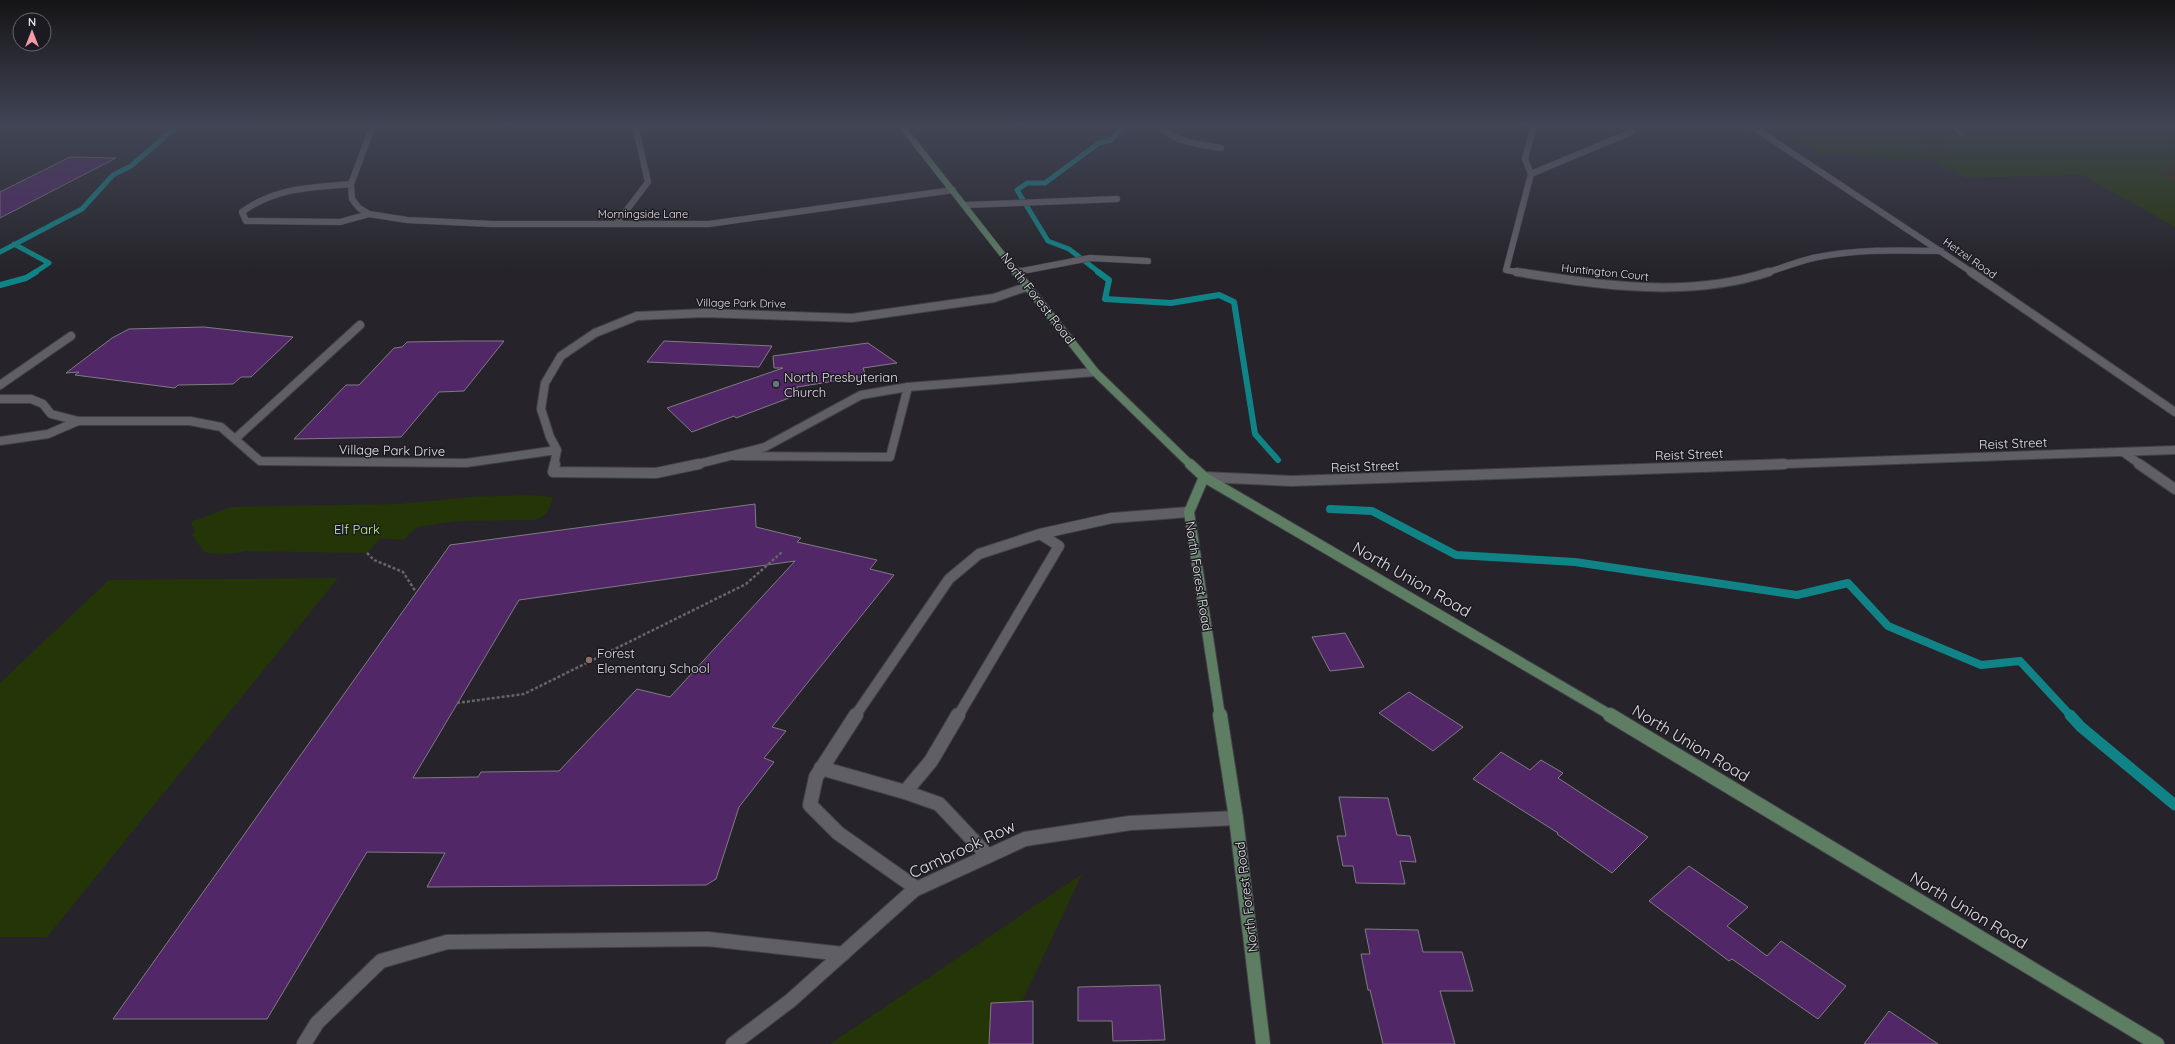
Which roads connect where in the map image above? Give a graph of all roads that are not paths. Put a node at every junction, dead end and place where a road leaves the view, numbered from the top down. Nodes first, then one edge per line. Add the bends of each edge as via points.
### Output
1 (355, 174) edge
2 (646, 174) edge
3 (940, 174) edge
4 (1531, 174) edge
5 (1825, 174) edge
6 (351, 184) junction
7 (953, 190) junction
8 (1117, 199) dead end
9 (965, 205) junction
10 (370, 214) junction
11 (616, 224) junction
12 (1941, 251) junction
13 (1148, 261) dead end
14 (1018, 272) junction
15 (1029, 286) junction
16 (360, 324) dead end
17 (71, 336) dead end
18 (1095, 372) junction
19 (0, 385) edge
20 (908, 387) junction
21 (0, 399) edge
22 (2175, 412) edge
23 (78, 421) junction
24 (235, 438) junction
25 (0, 441) edge
26 (557, 450) junction
27 (2175, 450) edge
28 (2123, 452) junction
29 (735, 456) junction
30 (1204, 477) junction
31 (2175, 489) edge
32 (1189, 512) junction
33 (1040, 534) junction
34 (821, 768) junction
35 (905, 792) junction
36 (1236, 818) junction
37 (988, 856) junction
38 (916, 888) junction
39 (843, 954) junction
40 (304, 1044) edge
41 (733, 1044) edge
42 (1263, 1044) edge
43 (2157, 1044) edge

1 - 6 street
2 - 11 street via 648,182
3 - 7 main road, North Forest Road
4 - 12 street, Huntington Court via 1506,270 1628,287 1690,287 1750,279 1796,262 1833,255
5 - 12 street, Hetzel Road
6 - 10 street, Morningside Lane via 352,199 359,208
6 - 10 street via 286,192 258,200 242,212 246,221 295,223 340,222
7 - 9 main road, North Forest Road
7 - 11 street, Morningside Lane via 709,224
8 - 9 street
9 - 14 main road, North Forest Road
10 - 11 street, Morningside Lane via 451,223
12 - 22 street, Hetzel Road
13 - 14 street via 1090,258
14 - 15 main road, North Forest Road
15 - 18 main road, North Forest Road
15 - 26 street, Village Park Drive via 994,298 852,318 704,313 637,316 595,333 561,356 545,383 541,409
16 - 24 street
17 - 19 street
18 - 20 street
18 - 30 main road, North Forest Road
20 - 29 street via 860,395 765,447
20 - 29 street via 890,456
21 - 23 street, Village Park Drive via 31,399 43,404 51,414
23 - 24 street, Village Park Drive via 190,421 221,427
23 - 25 street, Village Park Drive via 48,434
24 - 26 street, Village Park Drive via 260,461 466,463
26 - 29 street via 553,472 656,473
27 - 28 street, Reist Street
28 - 30 street, Reist Street via 1292,481
28 - 31 street
30 - 32 main road, North Forest Road
30 - 43 main road, North Union Road via 1692,763
32 - 33 street via 1112,518
32 - 36 main road, North Forest Road
33 - 34 street via 979,554 949,579
33 - 35 street via 1059,546 931,761
34 - 35 street
34 - 38 street via 816,777 810,806 838,833
35 - 37 street via 939,804
36 - 37 street, Cambrook Row via 1130,823 1025,839
36 - 42 main road, North Forest Road
37 - 38 street, Cambrook Row
38 - 39 street, Cambrook Row
39 - 40 street via 708,939 447,942 381,962 317,1024
39 - 41 street, Cambrook Row via 790,1001

